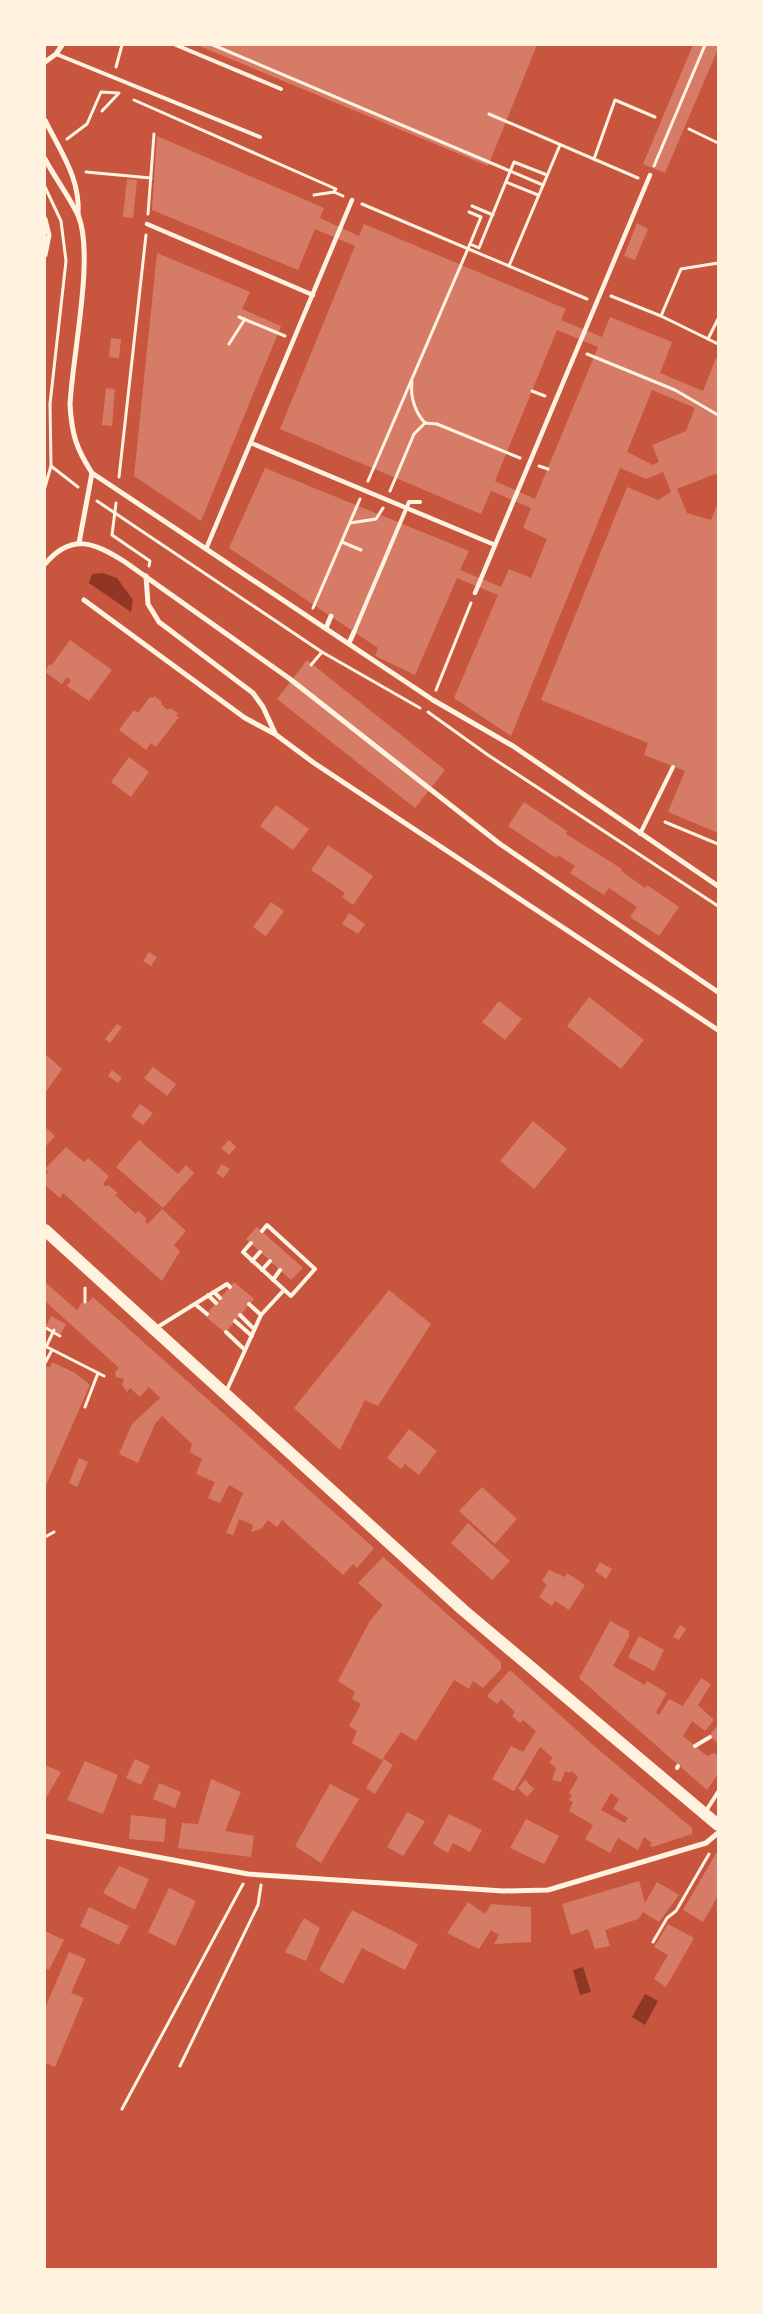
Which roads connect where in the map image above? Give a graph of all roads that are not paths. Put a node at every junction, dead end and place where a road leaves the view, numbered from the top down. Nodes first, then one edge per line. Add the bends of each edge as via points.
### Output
1 (62, 45) edge
2 (176, 45) edge
3 (56, 54) junction
4 (45, 62) edge
5 (281, 89) dead end
6 (45, 120) edge
7 (260, 137) dead end
8 (45, 159) edge
9 (650, 175) road end
10 (352, 200) road end
11 (78, 215) junction
12 (45, 219) edge
13 (147, 224) road end
14 (45, 255) edge
15 (313, 294) junction
16 (250, 443) junction
17 (92, 473) junction
18 (420, 502) dead end
19 (79, 543) junction
20 (495, 545) junction
21 (206, 549) junction
22 (45, 564) edge
23 (146, 576) junction
24 (475, 593) road end
25 (84, 600) dead end
26 (331, 616) dead end
27 (326, 628) junction
28 (354, 632) joint
29 (349, 643) junction
30 (275, 734) junction
31 (673, 767) dead end
32 (640, 834) junction
33 (718, 886) edge
34 (718, 992) edge
35 (718, 1030) edge
36 (45, 1230) edge
37 (262, 1231) dead end
38 (277, 1234) junction
39 (272, 1240) dead end
40 (286, 1243) junction
41 (251, 1244) dead end
42 (281, 1249) dead end
43 (260, 1252) dead end
44 (297, 1253) junction
45 (292, 1258) dead end
46 (270, 1260) dead end
47 (252, 1261) junction
48 (262, 1270) junction
49 (280, 1270) dead end
50 (273, 1280) junction
51 (230, 1287) dead end
52 (284, 1290) junction
53 (214, 1292) junction
54 (208, 1295) junction
55 (220, 1298) dead end
56 (216, 1303) dead end
57 (195, 1304) junction
58 (250, 1304) dead end
59 (207, 1314) dead end
60 (240, 1315) dead end
61 (261, 1315) junction
62 (235, 1321) dead end
63 (154, 1329) junction
64 (254, 1329) junction
65 (226, 1332) dead end
66 (252, 1336) junction
67 (245, 1350) junction
68 (225, 1394) junction
69 (710, 1737) dead end
70 (696, 1746) dead end
71 (718, 1792) edge
72 (705, 1814) junction
73 (718, 1825) edge
74 (718, 1833) edge
75 (45, 1836) edge

1 - 3 street
2 - 5 lane
3 - 4 street
3 - 7 lane
6 - 11 street via 74,178
8 - 11 street
9 - 20 street
10 - 15 street
11 - 17 street via 84,270 70,405 77,450
12 - 14 street via 49,231
13 - 15 street
15 - 16 street
16 - 20 street
16 - 21 street
17 - 19 street
17 - 21 street
18 - 28 lane via 409,502
19 - 22 street via 59,550
19 - 23 street via 98,546
20 - 24 street
21 - 27 street
23 - 30 street via 148,604 159,622 253,693
23 - 34 street via 290,679 500,844
25 - 30 street via 245,718
26 - 27 street
27 - 29 street
28 - 29 street
29 - 32 street via 433,700 513,746
30 - 35 street via 322,769
31 - 32 lane
32 - 33 street
36 - 63 main road
37 - 38 lane via 267,1226
38 - 39 lane
38 - 40 lane
40 - 42 lane
40 - 44 lane
41 - 47 lane via 243,1252
43 - 47 lane
44 - 45 lane
44 - 52 lane via 315,1269 291,1296
46 - 48 lane
47 - 48 lane
48 - 50 lane
49 - 50 lane
50 - 52 lane
51 - 53 lane via 227,1284
52 - 61 lane
53 - 54 lane
53 - 55 lane
54 - 56 lane
54 - 57 lane
57 - 59 lane
57 - 63 lane
58 - 61 lane
60 - 64 lane
61 - 64 lane
62 - 66 lane
63 - 68 main road
64 - 66 lane
65 - 67 lane
66 - 67 lane
67 - 68 lane
68 - 72 main road via 463,1610
69 - 70 lane
71 - 72 lane
72 - 73 main road
74 - 75 street via 702,1844 548,1890 503,1892 248,1874

